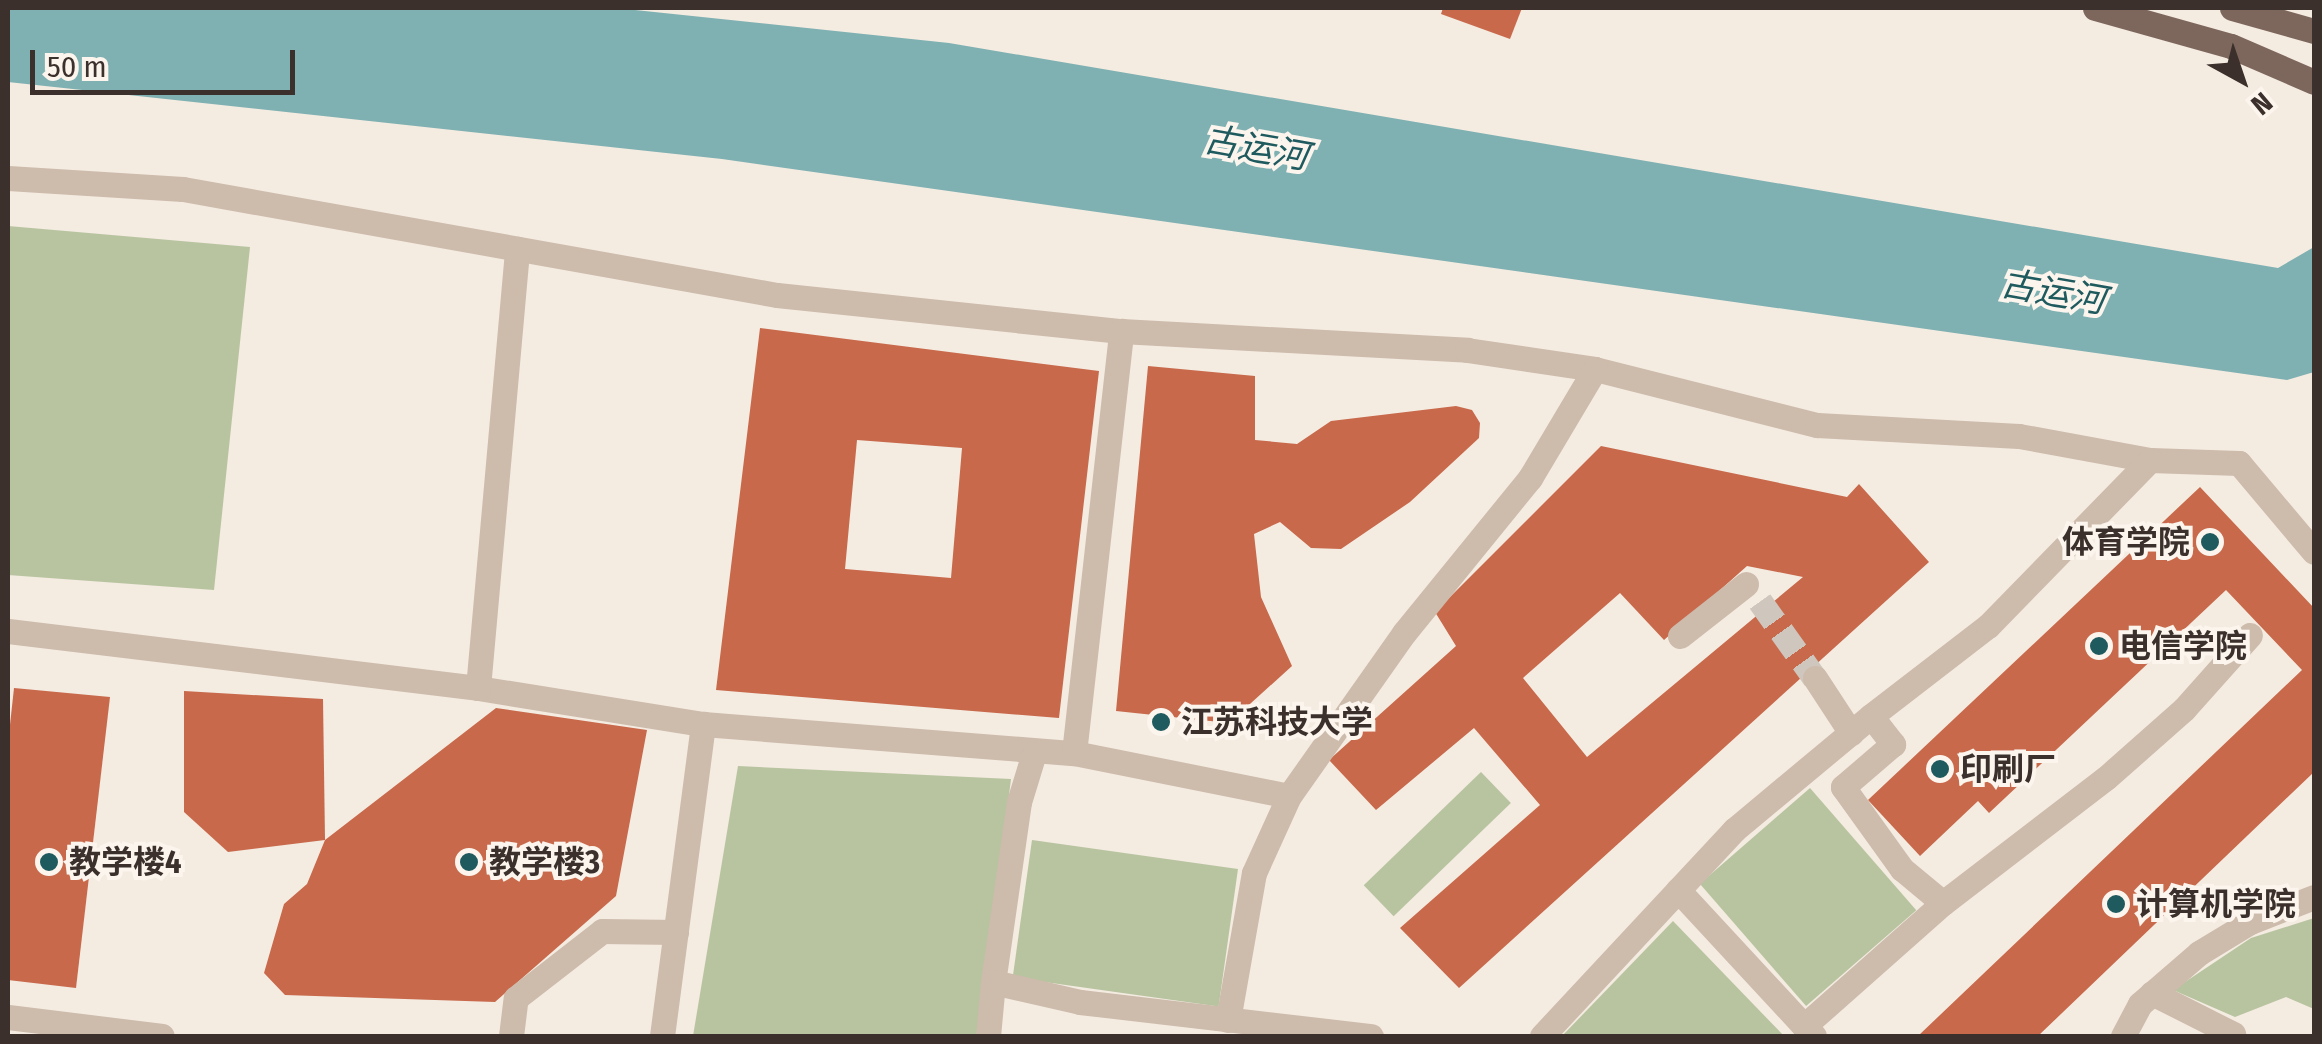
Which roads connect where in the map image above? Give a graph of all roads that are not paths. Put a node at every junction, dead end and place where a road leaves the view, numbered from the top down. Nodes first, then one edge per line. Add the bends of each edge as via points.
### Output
1 (2096, 8) edge
2 (2232, 8) edge
3 (2314, 31) edge
4 (2314, 39) edge
5 (2290, 71) junction
6 (2314, 82) edge
7 (8, 178) edge
8 (517, 249) junction
9 (1121, 331) junction
10 (1594, 369) junction
11 (2150, 460) junction
12 (2314, 552) edge
13 (1754, 587) dead end
14 (8, 632) edge
15 (2250, 635) dead end
16 (1680, 636) dead end
17 (1815, 678) tunnel mouth
18 (478, 688) junction
19 (1872, 716) junction
20 (703, 724) junction
21 (1851, 732) junction
22 (1034, 753) junction
23 (1074, 753) junction
24 (1820, 758) junction
25 (1843, 787) junction
26 (1289, 796) junction
27 (1678, 890) junction
28 (2314, 897) edge
29 (1943, 903) junction
30 (676, 932) junction
31 (993, 982) junction
32 (2152, 993) junction
33 (8, 1017) edge
34 (1228, 1020) junction
35 (1809, 1031) edge
36 (2233, 1034) dead end
37 (162, 1036) edge
38 (510, 1036) edge
39 (662, 1036) edge
40 (988, 1036) edge
41 (1371, 1036) edge
42 (1542, 1036) edge
43 (2123, 1036) edge

1 - 5 main road via 2230,46
2 - 3 main road
4 - 5 main road
5 - 6 main road
7 - 8 lane via 183,188
8 - 9 lane via 777,296
8 - 18 lane
9 - 10 lane via 1468,350
9 - 23 lane
10 - 11 lane via 1817,425 2019,436
10 - 26 lane via 1530,478 1404,633
11 - 12 lane via 2239,464
11 - 19 lane via 1988,626
13 - 16 lane
14 - 18 lane
15 - 29 lane via 2184,709 2106,778
17 - 21 lane
18 - 20 lane
19 - 21 lane
19 - 25 lane via 1894,744
20 - 22 lane
20 - 30 lane
21 - 24 lane
22 - 23 lane
22 - 31 lane via 1019,802
23 - 26 lane
24 - 25 lane
24 - 27 lane via 1734,830
25 - 29 lane via 1902,869
26 - 34 lane via 1254,873
27 - 35 lane
27 - 42 lane
28 - 32 lane via 2250,922
29 - 35 lane
30 - 38 lane via 602,931 516,998
30 - 39 lane
31 - 34 lane via 1080,1002
31 - 40 lane
32 - 36 lane
32 - 43 lane
33 - 37 lane
34 - 41 lane

